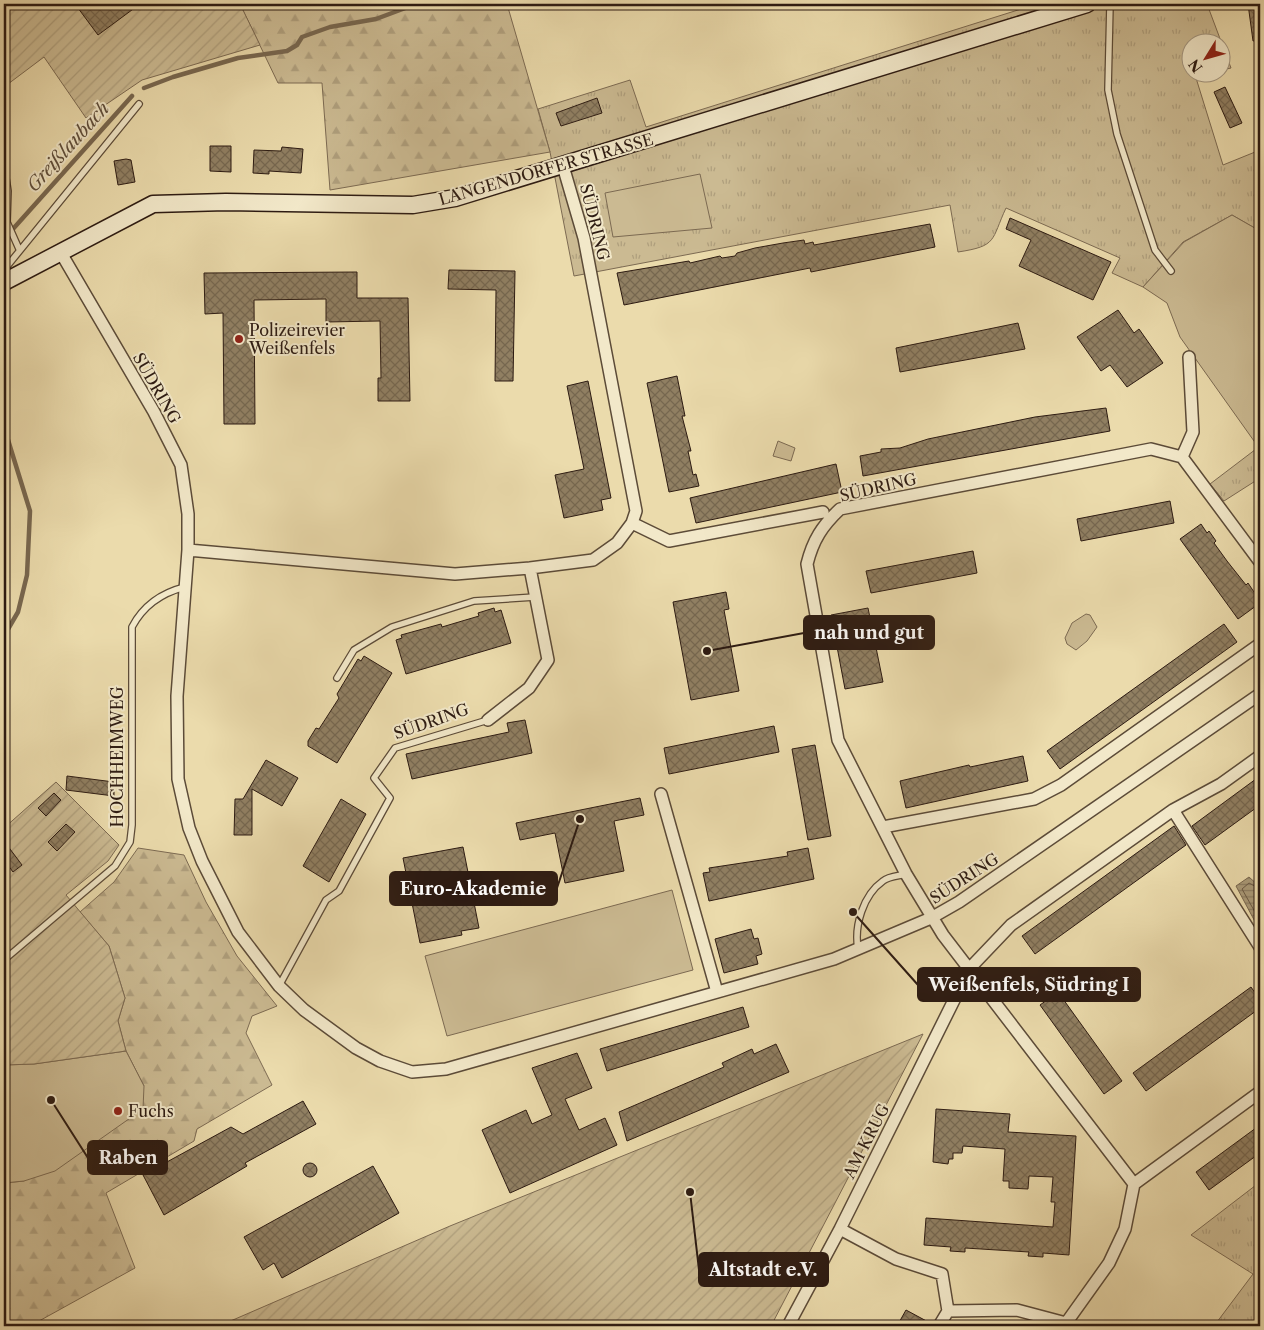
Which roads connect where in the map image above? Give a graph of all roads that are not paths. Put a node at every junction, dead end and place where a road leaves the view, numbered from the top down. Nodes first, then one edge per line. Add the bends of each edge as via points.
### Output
1 (1087, 4) edge
2 (1110, 4) edge
3 (140, 104) dead end
4 (4, 166) edge
5 (563, 166) junction
6 (19, 249) junction
7 (61, 253) junction
8 (4, 270) edge
9 (1171, 271) dead end
10 (4, 282) edge
11 (1189, 357) dead end
12 (1182, 457) junction
13 (824, 512) dead end
14 (632, 522) junction
15 (188, 550) junction
16 (1260, 562) edge
17 (530, 568) junction
18 (185, 587) junction
19 (535, 597) junction
20 (1260, 644) edge
21 (337, 678) dead end
22 (1260, 694) edge
23 (488, 720) joint
24 (1260, 756) edge
25 (660, 794) dead end
26 (1173, 810) junction
27 (883, 828) junction
28 (906, 874) junction
29 (931, 918) junction
30 (1260, 947) edge
31 (858, 949) junction
32 (4, 960) edge
33 (970, 968) junction
34 (278, 986) junction
35 (717, 992) junction
36 (1260, 1092) edge
37 (1134, 1184) junction
38 (840, 1229) junction
39 (948, 1311) junction
40 (1065, 1325) edge
41 (788, 1326) edge
42 (939, 1326) edge

1 - 5 street, LANGENDORFER STRASSE
2 - 9 lane via 1108,90 1117,134 1155,250
3 - 6 lane
4 - 6 lane via 8,191 7,222
5 - 7 street, LANGENDORFER STRASSE via 455,198 413,205 153,204
5 - 14 street, SÜDRING via 584,238 636,511
6 - 8 lane
7 - 10 street, LANGENDORFER STRASSE
7 - 15 street, SÜDRING via 154,412 180,465 188,514
11 - 12 street via 1193,432
12 - 16 street
12 - 27 street, SÜDRING via 1151,449 840,509 825,524 812,542 807,564 838,740
13 - 14 street, SÜDRING via 669,541
14 - 17 street via 617,544 593,560
15 - 17 street via 455,574
15 - 18 street, SÜDRING
17 - 19 street, SÜDRING
18 - 32 lane, HOCHHEIMWEG via 171,590 158,598 139,613 132,627 130,842 115,866
18 - 34 street, SÜDRING via 176,696 178,778 189,828 238,932
19 - 21 lane via 474,601 392,627 354,650
19 - 23 street, SÜDRING via 548,660 530,688
20 - 27 street via 1061,785 1034,799
22 - 29 street, SÜDRING via 979,890
23 - 34 lane, SÜDRING via 395,748 374,778 390,798 339,891 326,900
24 - 26 street via 1221,784
25 - 35 street
26 - 30 street
26 - 33 street via 1012,925
27 - 28 street, SÜDRING
28 - 29 street, SÜDRING
28 - 31 lane via 885,879 875,888 857,924
29 - 31 street, SÜDRING
29 - 33 street, SÜDRING
31 - 35 street, SÜDRING via 802,969
33 - 37 street, SÜDRING
33 - 38 street, AM KRUG
34 - 35 street, SÜDRING via 304,1010 356,1048 412,1072 446,1069
36 - 37 street
37 - 40 street via 1125,1229 1109,1263
38 - 39 street via 896,1258 942,1274
38 - 41 street, AM KRUG
39 - 40 street via 1018,1310
39 - 42 street

